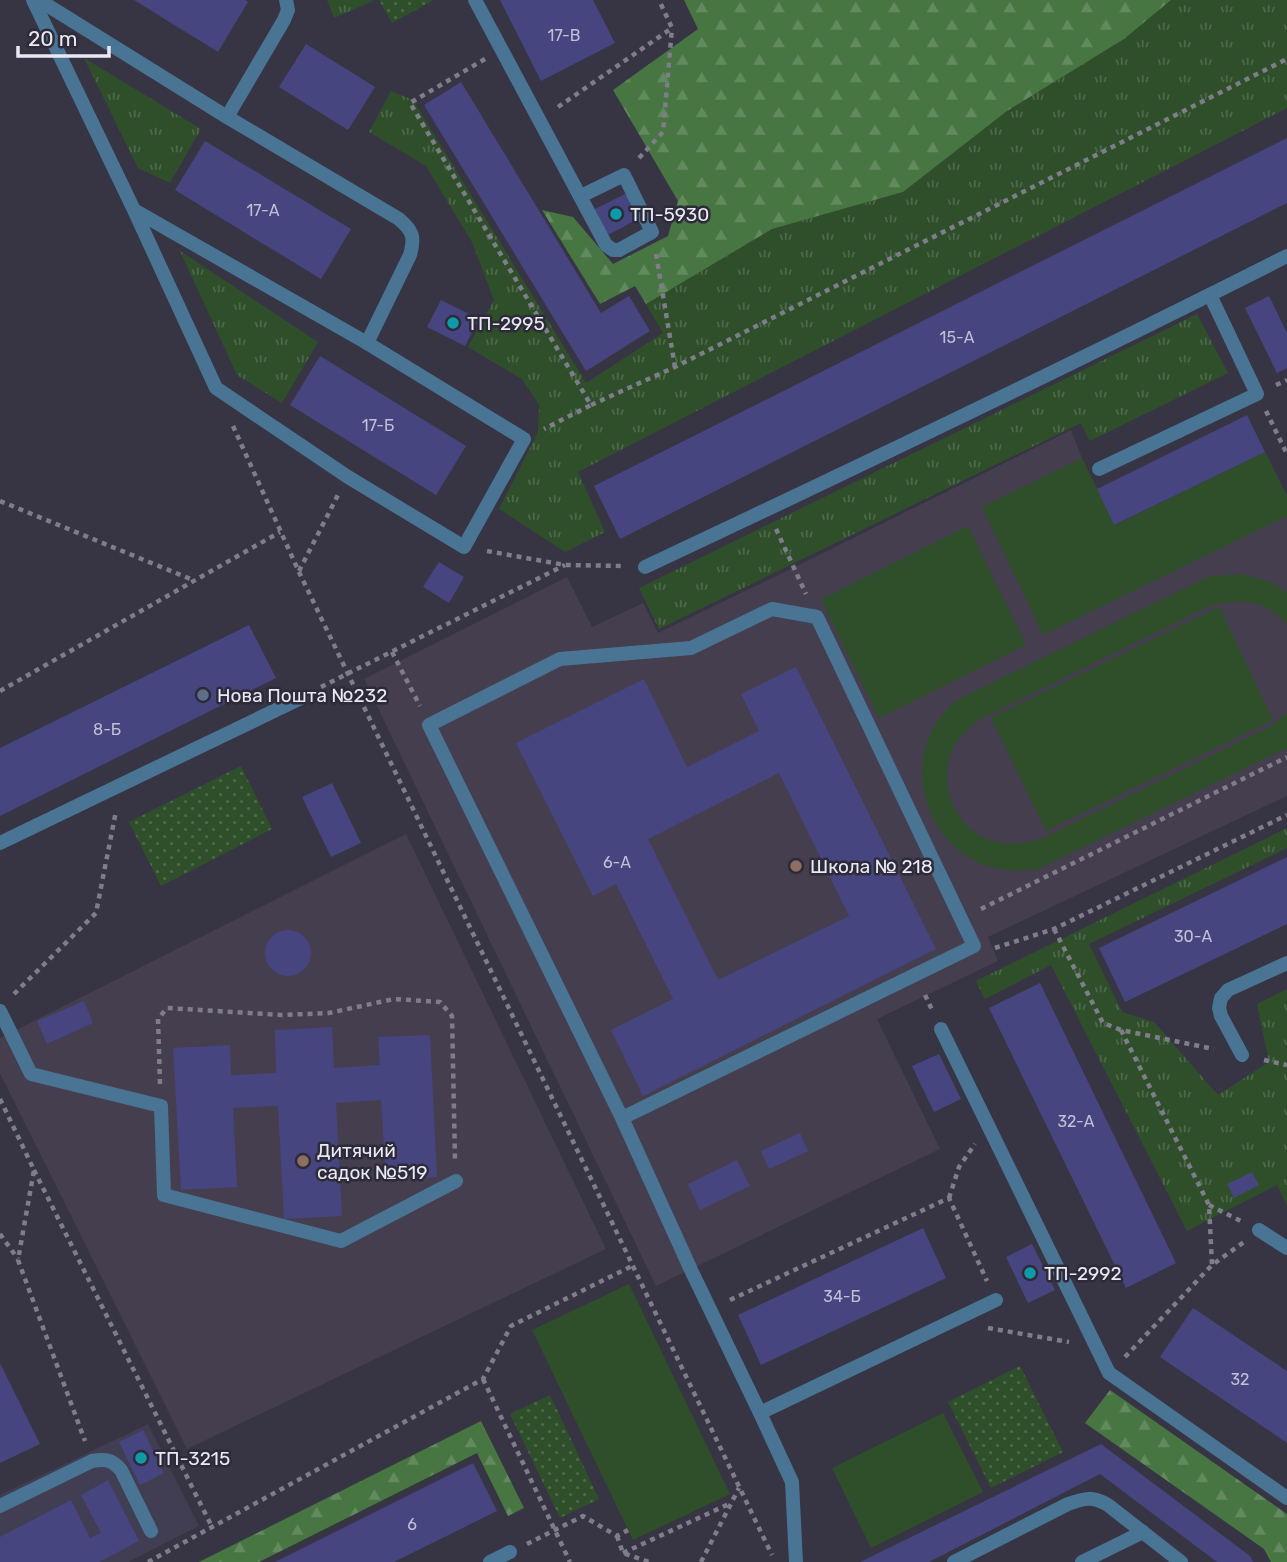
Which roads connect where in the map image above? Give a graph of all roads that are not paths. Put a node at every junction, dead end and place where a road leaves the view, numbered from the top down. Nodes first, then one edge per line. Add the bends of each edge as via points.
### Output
1 (33, 0) edge
2 (39, 0) edge
3 (286, 0) edge
4 (475, 0) edge
5 (227, 117) junction
6 (580, 196) junction
7 (134, 210) junction
8 (1287, 256) edge
9 (1210, 295) junction
10 (367, 343) junction
11 (1099, 469) dead end
12 (645, 567) road end
13 (303, 697) road end
14 (0, 843) edge
15 (1287, 963) edge
16 (0, 1011) edge
17 (941, 1028) road end
18 (1242, 1055) road end
19 (622, 1118) junction
20 (456, 1181) road end
21 (1259, 1230) road end
22 (1287, 1248) edge
23 (996, 1300) road end
24 (761, 1413) junction
25 (1287, 1498) edge
26 (0, 1506) edge
27 (151, 1531) dead end
28 (1143, 1532) junction
29 (510, 1552) road end
30 (490, 1562) edge
31 (796, 1562) edge
32 (954, 1562) edge
33 (1082, 1562) edge
34 (1181, 1562) edge

1 - 7 lane
2 - 5 lane
3 - 5 lane via 284,20
4 - 6 lane
5 - 10 lane via 410,229 410,255
6 - 6 lane via 624,175 652,232 618,250 609,249
7 - 10 lane
7 - 10 lane via 216,388 348,477 464,547 524,439
8 - 9 lane
9 - 11 lane via 1257,394
9 - 12 lane
13 - 14 lane
15 - 18 lane via 1228,990 1221,998 1221,1016
16 - 20 lane via 31,1074 160,1106 164,1195 341,1241
17 - 25 lane via 1110,1373
19 - 19 lane via 429,725 561,659 691,648 772,609 817,617 974,946
19 - 24 lane
21 - 22 lane
23 - 24 lane
24 - 31 lane via 792,1482
26 - 27 lane via 104,1459 121,1470
28 - 32 lane via 1108,1505 1084,1498
28 - 33 lane
28 - 34 lane
29 - 30 lane

